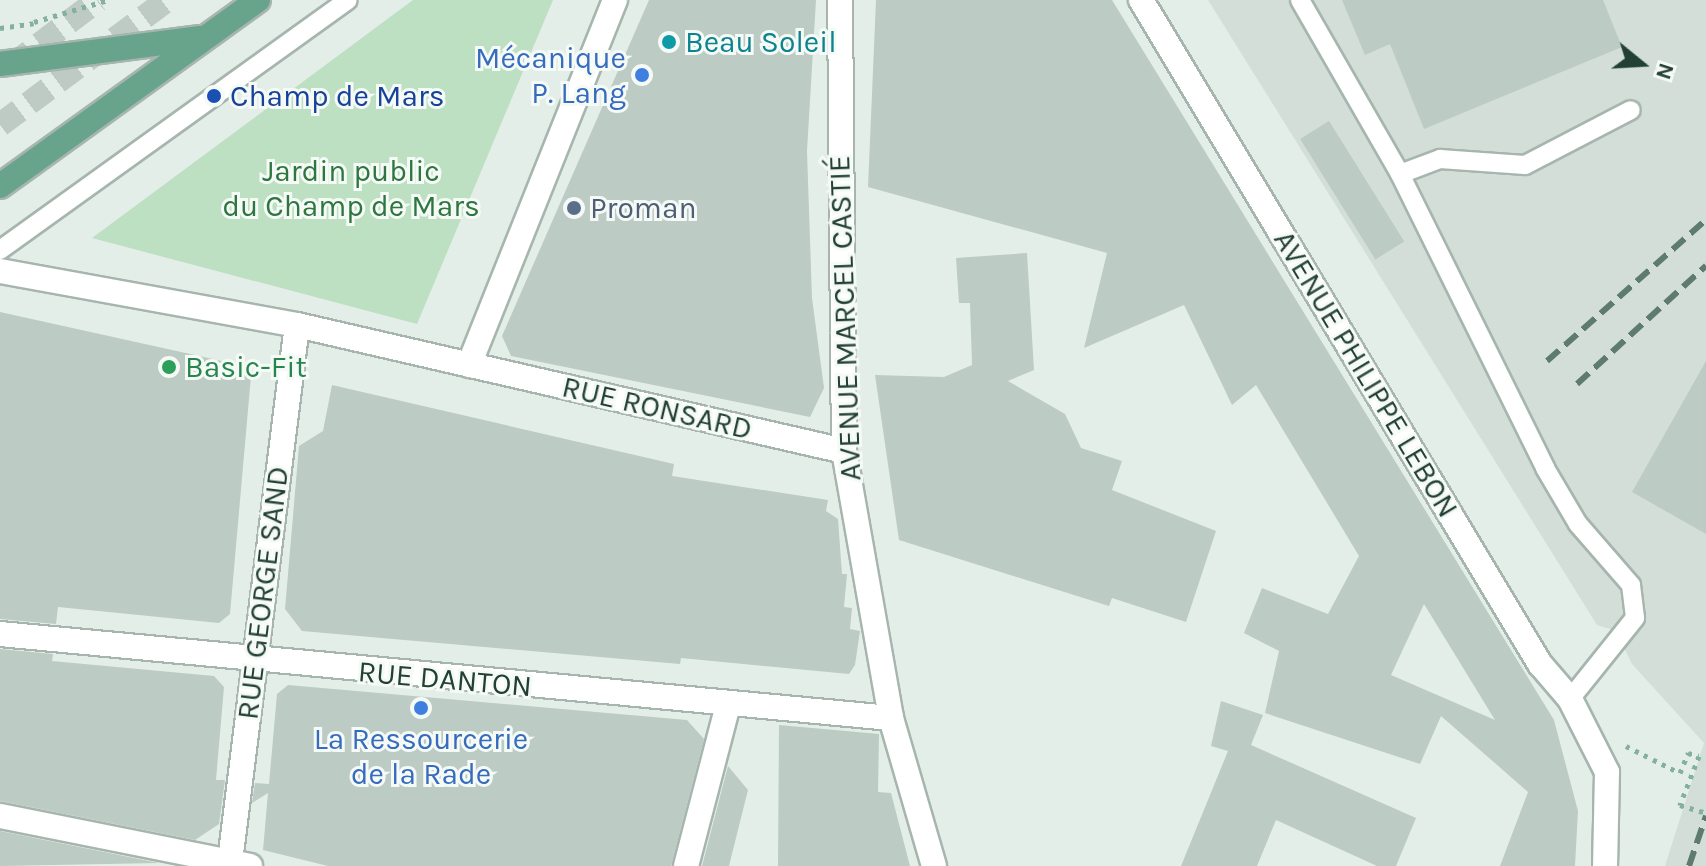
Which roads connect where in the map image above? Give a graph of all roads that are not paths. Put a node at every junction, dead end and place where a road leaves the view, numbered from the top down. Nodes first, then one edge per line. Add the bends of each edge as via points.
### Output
1 (258, 0) edge
2 (348, 0) edge
3 (615, 0) edge
4 (840, 0) edge
5 (1141, 0) edge
6 (1300, 0) edge
7 (206, 37) junction
8 (0, 64) edge
9 (1631, 110) dead end
10 (1400, 174) junction
11 (0, 186) edge
12 (0, 250) edge
13 (0, 271) edge
14 (297, 325) junction
15 (469, 365) junction
16 (844, 451) junction
17 (0, 634) edge
18 (254, 661) junction
19 (1570, 699) junction
20 (728, 705) junction
21 (891, 718) junction
22 (0, 816) edge
23 (240, 864) edge
24 (686, 866) edge
25 (934, 866) edge
26 (1605, 866) edge

1 - 7 main road
2 - 12 lane
3 - 15 street
4 - 16 street, AVENUE MARCEL CASTIÉ
5 - 19 street, AVENUE PHILIPPE LEBON via 1540,664
6 - 10 lane
7 - 8 main road
7 - 11 main road
9 - 10 lane via 1525,165 1440,159
10 - 19 lane via 1545,468 1578,524 1631,585 1635,618
13 - 14 street, RUE RONSARD
14 - 15 street, RUE RONSARD
14 - 18 street, RUE GEORGE SAND
15 - 16 street, RUE RONSARD
16 - 21 street, AVENUE MARCEL CASTIÉ
17 - 18 street, RUE DANTON
18 - 20 street, RUE DANTON
18 - 23 street, RUE GEORGE SAND
19 - 26 street, AVENUE PHILIPPE LEBON via 1607,772
20 - 21 street, RUE DANTON
20 - 24 street
21 - 25 street, AVENUE MARCEL CASTIÉ
22 - 23 street

